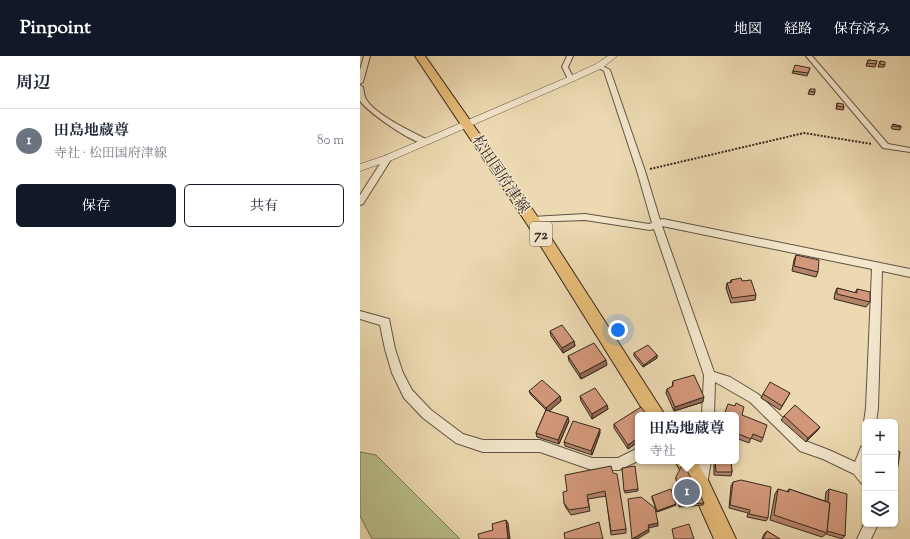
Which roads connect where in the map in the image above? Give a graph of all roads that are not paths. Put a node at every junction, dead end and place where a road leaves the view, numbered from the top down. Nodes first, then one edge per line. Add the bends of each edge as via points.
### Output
1 (367, 56) edge
2 (420, 56) edge
3 (570, 56) edge
4 (613, 56) edge
5 (809, 56) edge
6 (599, 66) junction
7 (570, 79) junction
8 (360, 82) edge
9 (360, 87) edge
10 (466, 123) junction
11 (425, 142) junction
12 (910, 150) edge
13 (388, 158) junction
14 (360, 168) edge
15 (360, 202) edge
16 (532, 220) junction
17 (657, 225) junction
18 (877, 266) junction
19 (910, 273) edge
20 (360, 315) edge
21 (710, 375) junction
22 (654, 412) edge
23 (708, 412) edge
24 (870, 419) edge
25 (635, 456) edge
26 (687, 464) edge
27 (705, 464) edge
28 (862, 475) edge
29 (701, 487) junction
30 (870, 527) edge
31 (725, 539) edge
32 (864, 539) edge

1 - 8 street
2 - 10 main road, 松田国府津線 / 72
3 - 7 street via 565,67
4 - 6 street
5 - 12 street via 886,146
6 - 7 street
6 - 17 street via 607,70
7 - 10 street
9 - 11 street via 363,100 370,107 395,126
10 - 11 street
10 - 16 main road, 松田国府津線 / 72
11 - 13 street
13 - 14 street
13 - 15 street
16 - 17 street via 585,217 650,227
16 - 22 main road, 松田国府津線 / 72
17 - 18 street via 663,222
17 - 21 street
18 - 19 street
18 - 24 street
20 - 25 street via 385,322 390,348 408,394 427,414 460,439 483,446 540,446 592,464 619,464
21 - 23 street
21 - 28 street via 726,381 754,398 804,447 825,454
26 - 29 main road
27 - 29 street
29 - 31 main road
30 - 32 street

